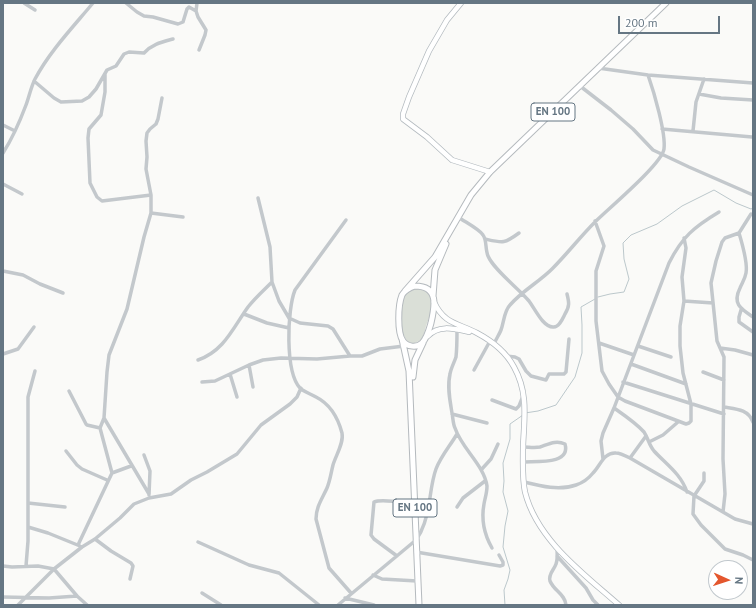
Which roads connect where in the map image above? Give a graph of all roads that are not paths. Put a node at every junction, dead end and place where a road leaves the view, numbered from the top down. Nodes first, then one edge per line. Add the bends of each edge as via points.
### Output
1 (24, 3) edge
2 (93, 3) edge
3 (126, 3) edge
4 (197, 3) edge
5 (461, 3) edge
6 (666, 3) edge
7 (35, 10) dead end
8 (196, 11) junction
9 (173, 39) dead end
10 (199, 50) dead end
11 (598, 68) junction
12 (105, 74) junction
13 (648, 75) junction
14 (704, 78) junction
15 (34, 81) junction
16 (753, 83) edge
17 (580, 86) junction
18 (699, 94) junction
19 (162, 98) dead end
20 (753, 100) edge
21 (3, 125) edge
22 (662, 129) junction
23 (15, 131) junction
24 (693, 131) junction
25 (752, 137) dead end
26 (4, 151) edge
27 (662, 155) junction
28 (490, 172) junction
29 (3, 184) edge
30 (22, 194) dead end
31 (753, 194) edge
32 (151, 195) junction
33 (258, 198) dead end
34 (719, 212) dead end
35 (151, 213) junction
36 (750, 214) dead end
37 (183, 217) dead end
38 (458, 217) junction
39 (346, 220) dead end
40 (595, 221) junction
41 (451, 230) junction
42 (519, 233) dead end
43 (739, 233) junction
44 (684, 238) junction
45 (485, 239) junction
46 (3, 271) edge
47 (272, 282) junction
48 (405, 291) junction
49 (63, 293) dead end
50 (522, 293) junction
51 (567, 294) dead end
52 (434, 299) junction
53 (684, 301) junction
54 (713, 303) junction
55 (741, 310) junction
56 (244, 314) junction
57 (753, 317) edge
58 (289, 318) junction
59 (34, 327) dead end
60 (289, 328) junction
61 (457, 330) junction
62 (753, 332) edge
63 (477, 333) junction
64 (402, 339) junction
65 (425, 339) junction
66 (569, 339) dead end
67 (492, 342) junction
68 (599, 343) junction
69 (404, 346) junction
70 (638, 346) junction
71 (720, 348) junction
72 (3, 354) edge
73 (634, 355) junction
74 (753, 355) edge
75 (350, 356) junction
76 (506, 356) junction
77 (671, 357) dead end
78 (290, 358) junction
79 (198, 360) dead end
80 (631, 364) junction
81 (249, 365) junction
82 (474, 370) dead end
83 (35, 371) dead end
84 (704, 372) dead end
85 (230, 374) junction
86 (724, 380) junction
87 (202, 382) dead end
88 (623, 382) junction
89 (686, 384) junction
90 (254, 387) dead end
91 (301, 388) junction
92 (68, 391) dead end
93 (524, 392) junction
94 (618, 396) junction
95 (237, 397) dead end
96 (492, 400) dead end
97 (691, 404) junction
98 (724, 407) junction
99 (614, 408) junction
100 (411, 410) junction
101 (452, 414) junction
102 (724, 414) junction
103 (104, 418) junction
104 (678, 422) junction
105 (753, 422) edge
106 (487, 423) dead end
107 (100, 428) junction
108 (457, 434) junction
109 (646, 436) junction
110 (649, 442) junction
111 (498, 444) dead end
112 (523, 448) junction
113 (66, 451) dead end
114 (144, 455) dead end
115 (630, 458) junction
116 (603, 459) junction
117 (523, 462) junction
118 (131, 466) junction
119 (481, 470) junction
120 (112, 473) junction
121 (704, 473) dead end
122 (107, 480) junction
123 (485, 481) junction
124 (524, 482) junction
125 (688, 492) junction
126 (149, 496) junction
127 (694, 496) junction
128 (28, 503) junction
129 (415, 504) junction
130 (65, 507) dead end
131 (457, 507) dead end
132 (723, 512) junction
133 (753, 524) edge
134 (28, 527) junction
135 (95, 539) junction
136 (416, 540) junction
137 (198, 542) dead end
138 (80, 546) junction
139 (557, 546) junction
140 (492, 548) dead end
141 (416, 552) junction
142 (499, 555) dead end
143 (397, 556) junction
144 (557, 556) junction
145 (753, 560) edge
146 (3, 566) edge
147 (26, 566) junction
148 (54, 569) junction
149 (373, 576) junction
150 (130, 579) dead end
151 (417, 581) junction
152 (202, 593) dead end
153 (351, 593) junction
154 (77, 596) junction
155 (3, 597) edge
156 (24, 598) junction
157 (345, 598) junction
158 (18, 605) edge
159 (87, 605) edge
160 (221, 605) edge
161 (319, 605) edge
162 (338, 605) edge
163 (374, 605) edge
164 (419, 605) edge
165 (566, 605) edge
166 (598, 605) edge
167 (619, 605) edge

1 - 7 street
2 - 15 street via 66,35
3 - 8 street via 144,16 178,24 182,22 187,9
4 - 8 street
5 - 28 street via 447,20 429,51 409,97 403,118 452,160
6 - 11 main road, EN 100
8 - 10 street via 206,30
9 - 12 street via 156,44 144,52 124,54 116,66 107,70
11 - 13 street
11 - 17 main road, EN 100
12 - 15 street via 89,97 82,101 61,102
12 - 32 street via 102,115 88,129 90,183 102,201
13 - 14 street
13 - 22 street
14 - 16 street
14 - 18 street
15 - 23 street
17 - 27 street
17 - 28 main road, EN 100
18 - 20 street
18 - 24 street
19 - 32 street via 156,124 147,133 146,169
21 - 23 street
22 - 24 street
22 - 27 street
23 - 26 street
24 - 25 street
27 - 31 street
27 - 40 street
28 - 38 main road, EN 100 via 471,195
29 - 30 street
32 - 35 street
33 - 47 street via 270,247
34 - 44 street
35 - 37 street
35 - 103 street via 127,309 109,355
36 - 43 street
38 - 41 main road, EN 100
38 - 45 street via 483,234
39 - 58 street via 295,290
40 - 50 street via 552,269
40 - 68 street via 604,246 596,271 596,320
41 - 48 main road, EN 100 via 430,264
41 - 52 main road, EN 100 via 435,270
42 - 45 street via 502,243
43 - 54 street via 725,238 722,242 711,284
43 - 55 street via 747,271 737,297
44 - 53 street
44 - 70 street via 669,263
45 - 50 street via 488,256
46 - 49 street via 23,275
47 - 56 street
47 - 58 street
48 - 52 main road via 420,286 426,288
48 - 64 main road, EN 100 via 399,310
50 - 51 street via 545,324 553,327 561,321 569,308
50 - 67 street via 506,310 500,332
52 - 63 street via 438,311 448,320
52 - 65 main road, EN 100
53 - 54 street
53 - 89 street via 680,346
54 - 71 street via 715,330
55 - 57 street
55 - 62 street via 740,322
56 - 60 street
56 - 79 street via 217,350
58 - 60 street
58 - 75 street via 300,323 328,326 333,329
59 - 72 street via 18,349
60 - 78 street
61 - 63 street
61 - 65 street via 437,329
61 - 101 street via 456,357 449,382
63 - 67 street
64 - 65 main road via 411,346 416,346
64 - 69 main road, EN 100
65 - 100 main road, EN 100 via 414,365
66 - 76 street via 565,374 549,374 546,380 531,376 519,359
67 - 76 street
67 - 82 street
68 - 73 street
68 - 94 street via 602,371
69 - 75 street via 380,349 362,356
69 - 100 main road, EN 100 via 410,371
70 - 73 street
70 - 77 street
71 - 74 street
71 - 86 street via 724,357
73 - 80 street
75 - 78 street
76 - 93 street via 517,372
78 - 81 street via 263,360
78 - 91 street via 294,377
80 - 88 street
80 - 89 street
81 - 85 street
81 - 90 street
83 - 128 street via 28,397
84 - 86 street
85 - 87 street via 215,382
85 - 95 street
86 - 98 street
88 - 94 street
88 - 97 street
89 - 97 street
91 - 126 street via 297,397 261,425 237,454 171,494
91 - 153 street via 324,402 333,411 342,435 328,486 317,506 316,519 329,568
92 - 107 street via 86,424
93 - 96 street via 516,409
93 - 112 street
94 - 99 street
94 - 104 street
97 - 102 street
97 - 104 street via 690,423
98 - 102 street
98 - 105 street via 743,411
99 - 109 street
99 - 116 street via 601,441
100 - 129 main road, EN 100
101 - 106 street
101 - 108 street
102 - 132 street
103 - 107 street
103 - 118 street
104 - 110 street via 664,435
107 - 120 street
108 - 119 street
108 - 136 street via 436,469 426,516
109 - 110 street
109 - 115 street
110 - 125 street via 651,448 684,483
111 - 119 street via 491,459
112 - 117 street
112 - 117 street via 561,442 566,447 564,454 558,459
113 - 122 street via 82,469
114 - 126 street via 150,472
115 - 116 street via 616,453 609,454
115 - 125 street
116 - 124 street via 593,473 577,485 556,488
117 - 124 street
118 - 120 street
118 - 126 street
119 - 123 street
120 - 122 street
121 - 127 street via 704,481
122 - 138 street
123 - 131 street via 463,498
123 - 140 street via 487,492 483,526
124 - 139 street via 529,504 537,520
125 - 127 street
126 - 135 street via 134,504
127 - 132 street
127 - 145 street via 693,514 701,525 725,548
128 - 130 street
128 - 134 street
129 - 136 main road, EN 100
129 - 143 street via 382,500 374,502 371,535
132 - 133 street via 735,519
134 - 138 street
134 - 147 street
135 - 138 street
135 - 150 street via 131,563 133,566
136 - 141 main road, EN 100
136 - 143 street
137 - 161 street via 249,565 280,573
138 - 148 street
139 - 144 street
139 - 167 street
141 - 142 street via 500,566 503,562
141 - 151 main road, EN 100
143 - 149 street
144 - 165 street via 550,579 566,600
144 - 166 street
146 - 147 street
147 - 148 street
148 - 154 street
148 - 156 street
149 - 151 street
149 - 153 street
151 - 164 main road, EN 100
152 - 160 street
153 - 157 street
154 - 156 street
154 - 159 street
155 - 156 street
156 - 158 street
157 - 162 street
157 - 163 street

